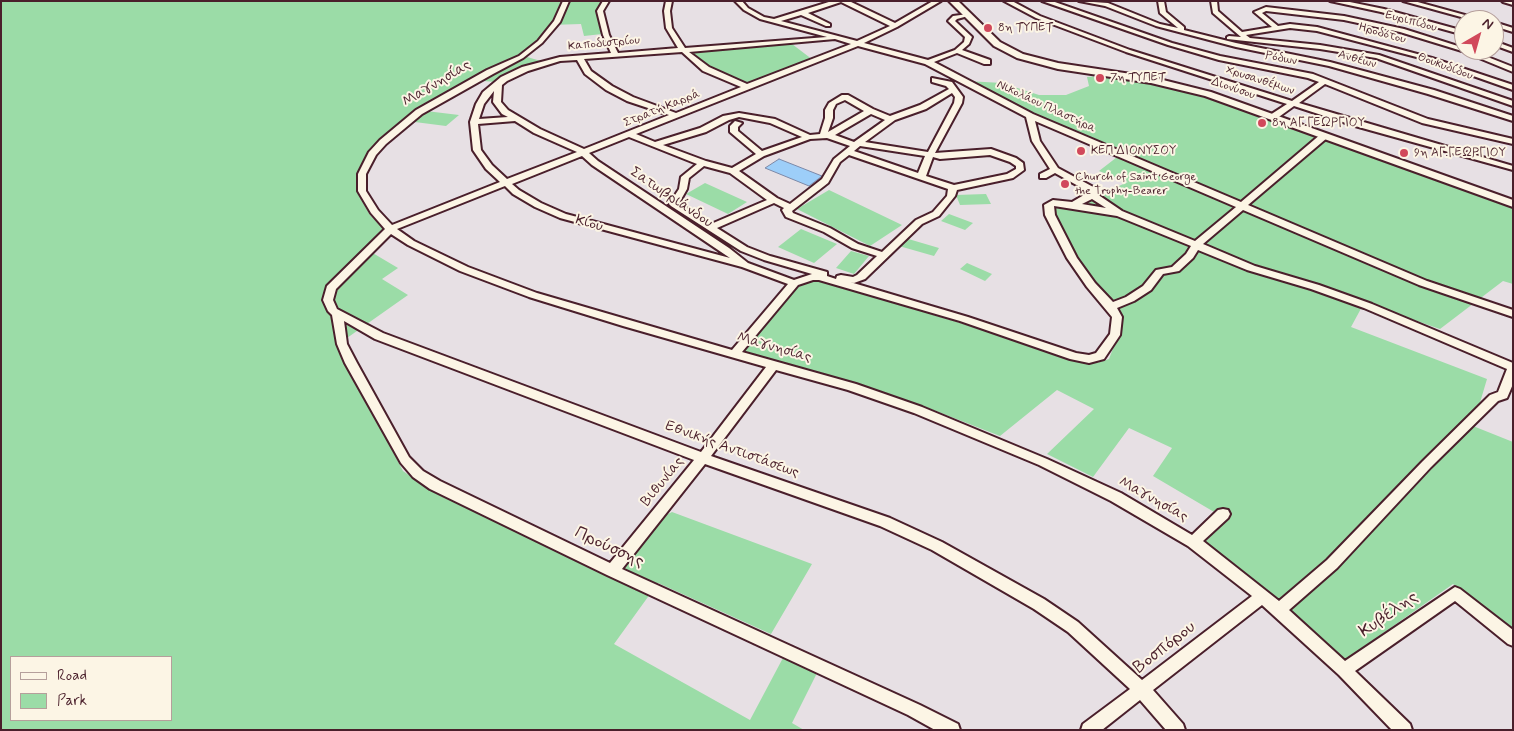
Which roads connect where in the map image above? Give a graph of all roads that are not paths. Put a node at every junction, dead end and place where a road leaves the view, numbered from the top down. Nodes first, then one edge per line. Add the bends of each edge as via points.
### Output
1 (566, 1) edge
2 (606, 1) edge
3 (669, 1) edge
4 (738, 1) edge
5 (839, 1) edge
6 (843, 1) edge
7 (938, 1) edge
8 (953, 1) edge
9 (1007, 1) edge
10 (1045, 1) edge
11 (1082, 1) edge
12 (1161, 1) edge
13 (1214, 1) edge
14 (1333, 1) edge
15 (1406, 1) edge
16 (1506, 1) edge
17 (1103, 3) edge
18 (1513, 3) edge
19 (1428, 7) junction
20 (801, 12) junction
21 (1163, 13) junction
22 (1454, 14) edge
23 (966, 15) junction
24 (1415, 19) junction
25 (1145, 20) junction
26 (774, 21) junction
27 (828, 25) dead end
28 (896, 26) junction
29 (1277, 28) junction
30 (1454, 30) edge
31 (1193, 34) junction
32 (1241, 34) junction
33 (836, 37) junction
34 (1394, 38) junction
35 (1249, 40) junction
36 (860, 43) junction
37 (1454, 48) edge
38 (682, 49) junction
39 (957, 50) junction
40 (615, 54) junction
41 (1377, 56) junction
42 (579, 57) junction
43 (1488, 60) edge
44 (928, 62) junction
45 (986, 62) dead end
46 (1513, 70) edge
47 (935, 80) dead end
48 (1325, 81) junction
49 (472, 82) junction
50 (498, 84) junction
51 (747, 87) junction
52 (1513, 88) edge
53 (953, 90) junction
54 (1293, 104) junction
55 (1513, 104) edge
56 (870, 112) junction
57 (676, 116) junction
58 (1030, 116) junction
59 (1274, 117) junction
60 (1513, 118) edge
61 (516, 119) junction
62 (890, 119) junction
63 (474, 122) junction
64 (738, 123) dead end
65 (628, 134) junction
66 (825, 136) junction
67 (1324, 136) junction
68 (809, 137) junction
69 (1513, 142) edge
70 (656, 144) junction
71 (854, 147) junction
72 (582, 152) junction
73 (761, 154) junction
74 (931, 154) junction
75 (703, 163) junction
76 (1512, 168) edge
77 (1055, 170) junction
78 (734, 171) junction
79 (1043, 176) dead end
80 (921, 178) junction
81 (505, 183) junction
82 (953, 188) junction
83 (1092, 195) junction
84 (774, 200) junction
85 (1513, 204) edge
86 (1073, 205) junction
87 (1241, 206) junction
88 (790, 207) junction
89 (1119, 213) junction
90 (708, 228) junction
91 (390, 229) junction
92 (1196, 245) junction
93 (883, 255) junction
94 (745, 265) junction
95 (794, 283) junction
96 (1111, 307) junction
97 (337, 313) junction
98 (1513, 314) edge
99 (735, 353) junction
100 (774, 364) junction
101 (1512, 367) edge
102 (1508, 397) edge
103 (703, 458) junction
104 (1223, 514) dead end
105 (1193, 542) junction
106 (612, 571) junction
107 (1263, 596) junction
108 (1278, 610) junction
109 (1513, 639) edge
110 (1344, 670) junction
111 (1142, 690) junction
112 (952, 730) edge
113 (1089, 730) edge
114 (1177, 730) edge
115 (1404, 730) edge

1 - 49 street, Μαγνησίας via 557,22 540,42 521,57
2 - 40 street via 600,12
3 - 38 street via 669,28
4 - 26 street, Νικολάου Πλαστήρα via 759,17
5 - 20 street
6 - 28 street
7 - 28 street, Στρατή Καρρά
8 - 23 main road, Διονύσου
9 - 54 street, Χρυσανθέμων via 1045,20 1128,51
10 - 48 street, Ρόδων via 1170,44
11 - 17 street, Ανθέων
12 - 21 street
13 - 32 street via 1215,12
14 - 24 street
15 - 19 street
16 - 18 street
17 - 25 street, Ανθέων
19 - 22 street
19 - 24 street
20 - 26 street
20 - 27 street
21 - 25 street
21 - 31 street
23 - 39 street via 951,21 969,36 967,43
23 - 59 main road, Διονύσου via 998,44 1030,60 1168,83
24 - 30 street
24 - 34 street
25 - 31 street, Ανθέων
26 - 33 street, Νικολάου Πλαστήρα
28 - 36 street, Στρατή Καρρά
29 - 32 street, Ηροδότου
29 - 34 street, Ηροδότου
29 - 34 street, Ευριπίδου via 1257,12 1266,9 1344,18
31 - 35 street, Ανθέων
31 - 60 street, Ανθέων via 1260,51 1313,59
32 - 35 street
33 - 36 street, Νικολάου Πλαστήρα
33 - 38 street, Καποδιστρίου
34 - 37 street, Ευριπίδου
34 - 41 street
34 - 52 street, Ηροδότου
35 - 41 street, Θουκυδίδου via 1320,46
36 - 44 street, Νικολάου Πλαστήρα
36 - 51 street, Στρατή Καρρά
38 - 40 street, Καποδιστρίου
38 - 51 street via 706,68
39 - 44 street
39 - 45 street
40 - 42 street, Καποδιστρίου
41 - 55 street, Θουκυδίδου
42 - 50 street, Καποδιστρίου via 541,63
42 - 57 street via 588,72 609,88
43 - 46 street, Ευριπίδου
44 - 58 street, Νικολάου Πλαστήρα
47 - 53 street via 949,84
48 - 54 street
48 - 69 street, Ρόδων via 1425,121
49 - 50 street
49 - 91 street, Μαγνησίας via 414,116 383,142 367,164 362,174 362,191
50 - 61 street via 497,102
50 - 63 street, Κίου via 481,100
51 - 57 street, Στρατή Καρρά
53 - 62 street via 923,107
53 - 74 street via 959,97 958,103
54 - 59 street
54 - 76 street, Χρυσανθέμων
56 - 62 street
56 - 66 street
56 - 66 street via 845,97 837,101 829,110
57 - 65 street, Στρατή Καρρά
58 - 77 street via 1036,141
58 - 87 street, Νικολάου Πλαστήρα
59 - 67 main road, Διονύσου
61 - 63 street
61 - 72 street
62 - 71 street
63 - 81 street, Κίου via 477,150
64 - 73 street via 734,132
65 - 70 street
65 - 72 street, Στρατή Καρρά
66 - 68 street
66 - 71 street
67 - 85 main road, Διονύσου
67 - 87 street
68 - 70 street via 772,121 739,115
68 - 73 street
70 - 75 street
71 - 74 street
71 - 80 street
71 - 88 street via 837,161 821,184
72 - 81 street, Στρατή Καρρά
72 - 94 street, Σατωβριάνδου
73 - 78 street
74 - 80 street
74 - 82 street via 991,152 1020,165 1015,174
75 - 78 street
75 - 90 street via 685,177 683,189 674,202
77 - 79 street
77 - 83 street via 1092,188
78 - 84 street
80 - 82 street
81 - 91 street, Στρατή Καρρά
81 - 94 street, Κίου via 538,205 563,216
82 - 93 street via 951,196 936,214 919,222
83 - 86 street
83 - 89 street
84 - 88 street
84 - 90 street
86 - 89 street
86 - 96 street via 1050,203 1050,215 1072,258
87 - 92 street
87 - 98 street, Νικολάου Πλαστήρα via 1423,283
88 - 93 street via 788,212 795,218 827,230 855,246
89 - 92 street
90 - 93 street via 735,245 767,258 849,280 861,277
91 - 97 street via 331,288 328,300 330,308
91 - 99 street, Μαγνησίας via 438,257 501,284
92 - 96 street via 1190,256 1175,269 1160,272 1147,288 1130,300
92 - 101 street via 1251,268 1368,306
94 - 95 street, Κίου
95 - 96 street via 804,278 820,277 1083,358 1100,356 1115,335 1117,317
95 - 99 street
97 - 103 street, Εθνικής Αντιστάσεως via 379,336
97 - 106 street, Προύσσης via 342,344 351,363 411,468 435,485
99 - 100 street, Μαγνησίας
100 - 103 street, Βιθυνίας
100 - 105 street, Μαγνησίας via 876,395 964,427 1116,497
101 - 102 street
102 - 108 street via 1494,398 1332,564
103 - 106 street, Βιθυνίας
103 - 111 street, Εθνικής Αντιστάσεως via 885,522 937,546 1026,595 1074,627
104 - 105 street
105 - 107 street, Μαγνησίας
106 - 112 street, Προύσσης
107 - 108 street, Μαγνησίας
107 - 111 street, Βοσπόρου
108 - 110 street, Μαγνησίας
109 - 110 street, Κυβέλης via 1455,593
110 - 115 street, Μαγνησίας
111 - 113 street, Βοσπόρου
111 - 114 street, Εθνικής Αντιστάσεως

